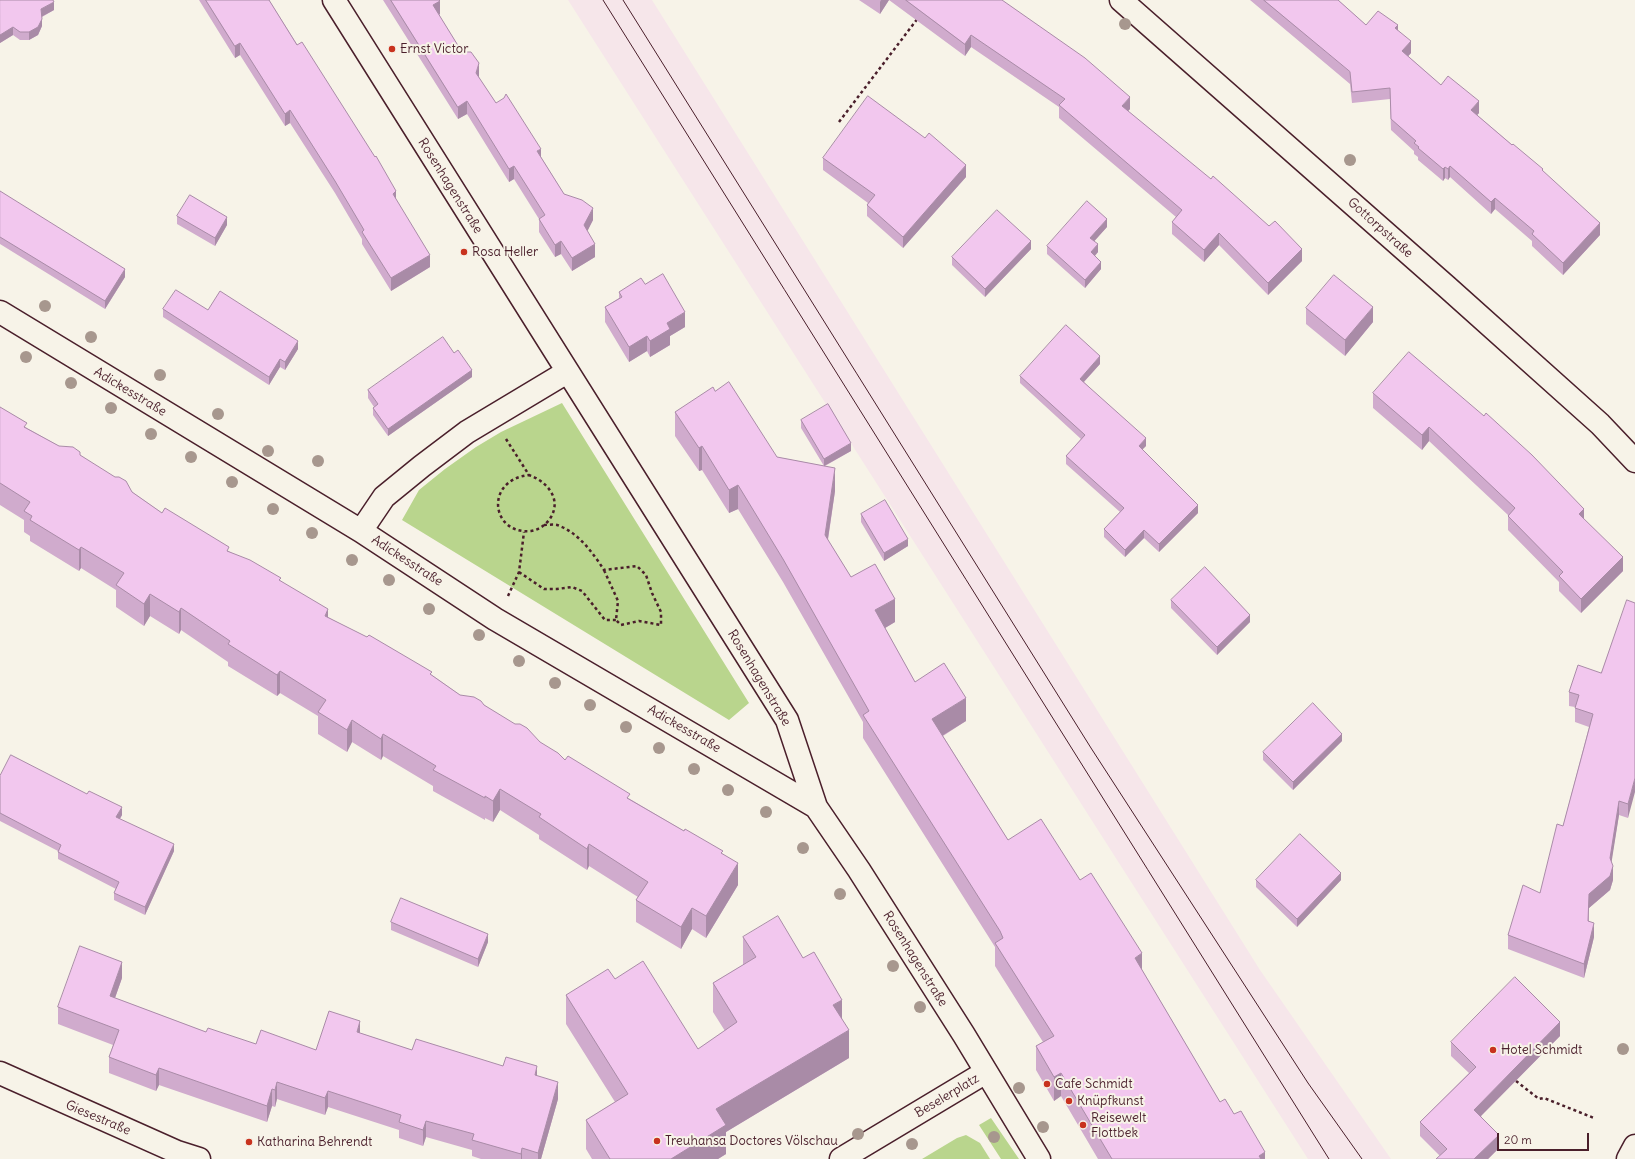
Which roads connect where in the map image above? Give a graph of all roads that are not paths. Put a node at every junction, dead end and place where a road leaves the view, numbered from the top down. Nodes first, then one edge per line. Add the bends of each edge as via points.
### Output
1 (334, 0) edge
2 (1121, 0) edge
3 (0, 312) edge
4 (567, 372) junction
5 (1635, 461) edge
6 (360, 531) junction
7 (816, 807) junction
8 (986, 1072) junction
9 (0, 1073) edge
10 (1635, 1146) edge
11 (174, 1156) edge
12 (198, 1159) edge
13 (841, 1159) edge
14 (1039, 1159) edge
15 (1628, 1159) edge

1 - 4 street, Rosenhagenstraße
2 - 5 street, Gottorpstraße via 1594,419
3 - 6 street, Adickesstraße
4 - 6 street via 468,432 422,466 384,497
4 - 7 street, Rosenhagenstraße via 787,720
6 - 7 street, Adickesstraße via 495,619
7 - 8 street, Rosenhagenstraße
8 - 13 street, Beselerplatz
8 - 14 street, Beselerplatz
9 - 11 street, Giesestraße
10 - 15 street
11 - 12 street, Giesestraße

